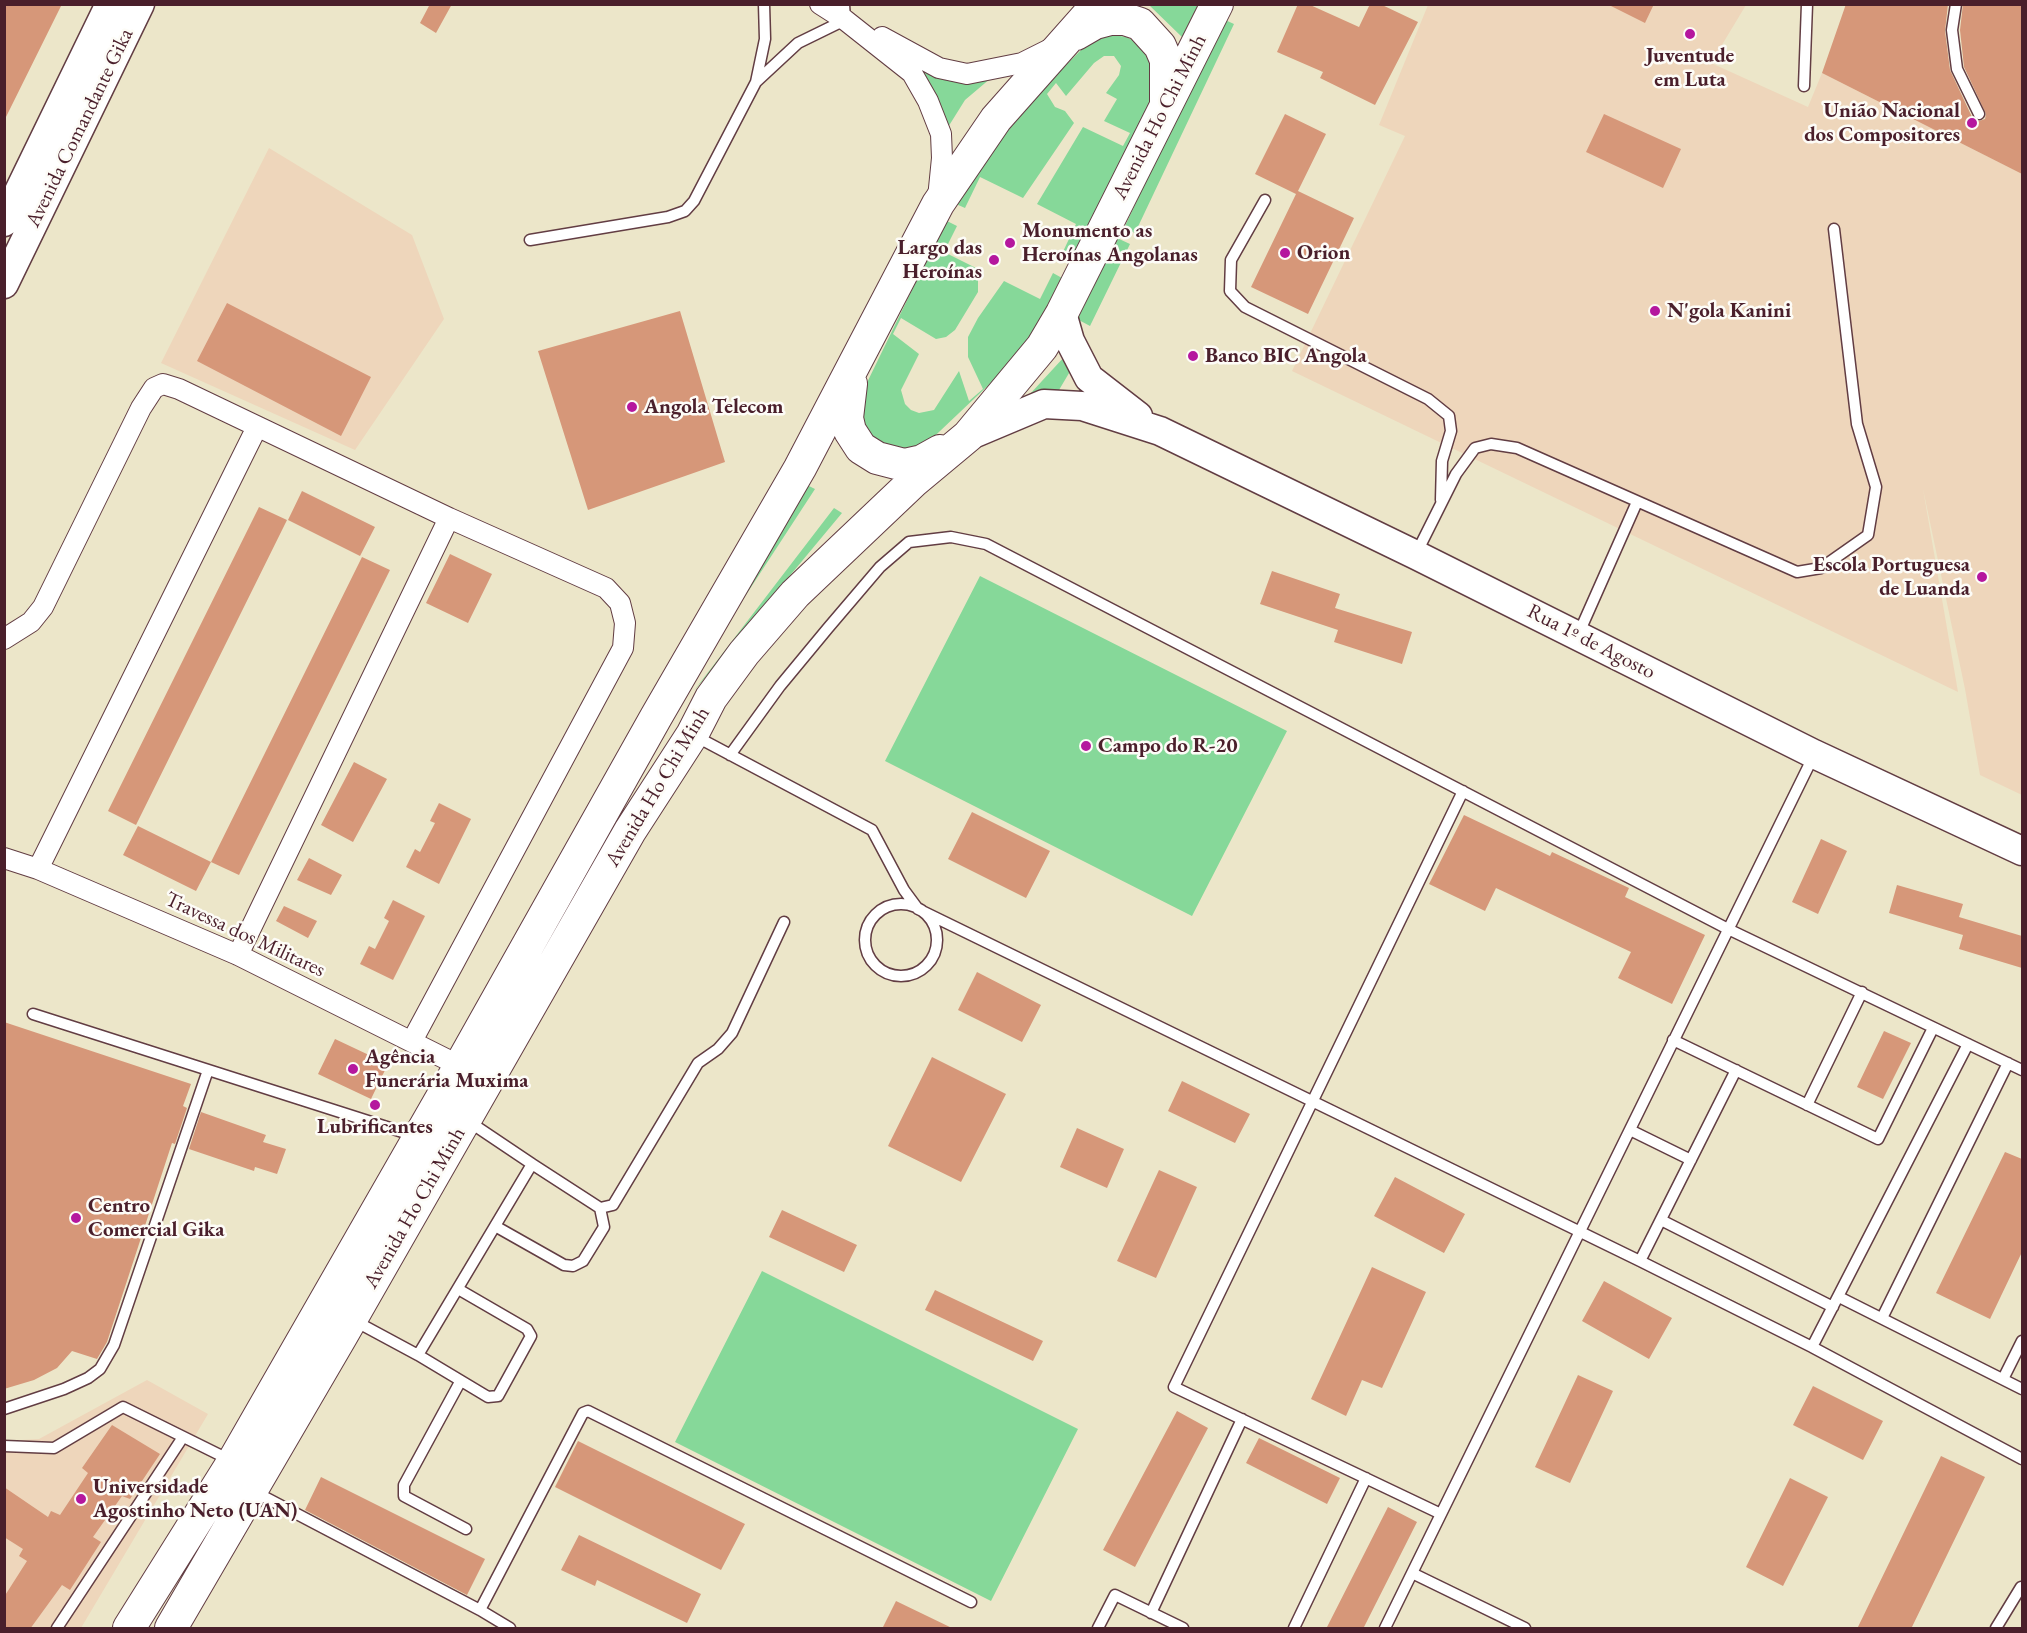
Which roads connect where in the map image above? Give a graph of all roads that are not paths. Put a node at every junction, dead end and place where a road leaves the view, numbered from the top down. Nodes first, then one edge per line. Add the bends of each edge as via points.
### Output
1 (110, 4) edge
2 (140, 4) edge
3 (764, 4) edge
4 (820, 4) edge
5 (1098, 4) edge
6 (1217, 4) edge
7 (1807, 4) edge
8 (1956, 4) edge
9 (845, 12) edge
10 (1061, 44) junction
11 (756, 82) junction
12 (1804, 86) dead end
13 (1166, 105) junction
14 (1978, 114) dead end
15 (1265, 200) dead end
16 (11, 204) edge
17 (938, 204) junction
18 (4, 222) edge
19 (1834, 230) dead end
20 (530, 240) dead end
21 (4, 284) edge
22 (1062, 313) junction
23 (857, 363) junction
24 (257, 428) junction
25 (1160, 431) junction
26 (968, 436) junction
27 (1637, 502) junction
28 (1441, 504) junction
29 (449, 518) junction
30 (1416, 555) junction
31 (1578, 636) junction
32 (4, 639) edge
33 (692, 735) junction
34 (1814, 754) junction
35 (730, 755) junction
36 (1463, 791) junction
37 (2022, 851) edge
38 (4, 858) edge
39 (38, 869) junction
40 (918, 909) junction
41 (784, 922) dead end
42 (1728, 929) junction
43 (238, 955) junction
44 (1862, 992) junction
45 (33, 1014) dead end
46 (1933, 1028) junction
47 (1673, 1040) junction
48 (412, 1041) junction
49 (1968, 1044) junction
50 (2008, 1063) junction
51 (460, 1066) junction
52 (208, 1070) junction
53 (1736, 1070) junction
54 (2022, 1070) edge
55 (1311, 1101) junction
56 (1807, 1105) junction
57 (465, 1119) junction
58 (1630, 1130) junction
59 (418, 1137) junction
60 (1691, 1160) junction
61 (532, 1164) junction
62 (600, 1208) junction
63 (1661, 1220) junction
64 (495, 1226) junction
65 (1580, 1233) junction
66 (1640, 1261) junction
67 (458, 1289) junction
68 (1836, 1302) junction
69 (1882, 1318) junction
70 (352, 1319) junction
71 (2022, 1341) edge
72 (1812, 1347) junction
73 (418, 1355) junction
74 (2003, 1379) junction
75 (460, 1382) junction
76 (2022, 1389) edge
77 (4, 1409) edge
78 (1242, 1419) junction
79 (183, 1437) junction
80 (4, 1446) edge
81 (2022, 1459) edge
82 (233, 1462) junction
83 (1366, 1478) junction
84 (252, 1491) junction
85 (1441, 1514) junction
86 (466, 1529) dead end
87 (1412, 1573) junction
88 (2020, 1587) dead end
89 (971, 1602) dead end
90 (480, 1610) junction
91 (1150, 1612) junction
92 (57, 1629) edge
93 (129, 1629) edge
94 (171, 1629) edge
95 (510, 1629) edge
96 (1098, 1629) edge
97 (1183, 1629) edge
98 (1294, 1629) edge
99 (1385, 1629) edge
100 (1525, 1629) edge
101 (1996, 1629) edge

1 - 16 main road, Avenida Comandante Gika
2 - 21 main road, Avenida Comandante Gika
3 - 11 lane via 765,39
4 - 9 street
5 - 10 main road, Avenida Ho Chi Minh
6 - 13 main road, Avenida Ho Chi Minh
7 - 12 lane
8 - 14 lane via 1952,30 1957,69
9 - 10 street via 939,68 967,74 1022,63
9 - 11 lane via 798,43
9 - 17 street via 912,73 928,101 941,134
10 - 13 main road via 1095,22 1125,19 1140,24 1160,46 1166,60
10 - 17 main road, Avenida Ho Chi Minh via 996,119
11 - 20 lane via 694,201 685,211 668,218
13 - 22 main road, Avenida Ho Chi Minh
15 - 28 lane via 1231,260 1230,291 1245,307 1428,399 1449,416 1451,431 1442,461
16 - 18 main road, Avenida Comandante Gika
17 - 23 main road, Avenida Ho Chi Minh
19 - 27 lane via 1857,424 1876,487 1868,535 1821,568 1797,572
22 - 25 main road via 1070,341 1089,378
22 - 26 main road, Avenida Ho Chi Minh via 1036,354
23 - 26 main road via 849,390 847,418 861,448 871,455 904,465 922,461
23 - 51 main road, Avenida Ho Chi Minh
24 - 29 street
24 - 32 street via 171,386 162,384 154,388 42,607 31,622
24 - 39 street
25 - 26 main road via 1082,406 1044,404
25 - 30 main road, Rua 1º de Agosto
26 - 33 main road, Avenida Ho Chi Minh via 914,481 795,594 719,687
27 - 28 lane via 1517,448 1491,444 1475,448
27 - 31 lane
28 - 30 lane
29 - 43 street
29 - 48 street via 606,588 620,603 625,623 623,648
30 - 31 main road, Rua 1º de Agosto
31 - 34 main road, Rua 1º de Agosto
33 - 35 lane
33 - 57 main road, Avenida Ho Chi Minh via 630,831
34 - 37 main road, Rua 1º de Agosto
34 - 42 lane
35 - 36 lane via 780,686 880,567 909,542 951,537 986,544
35 - 40 lane via 872,830
36 - 42 lane
36 - 55 lane
38 - 39 street, Travessa dos Militares
39 - 43 street, Travessa dos Militares
40 - 40 lane via 927,915 936,936 932,958 915,973 881,970 866,951 865,939 873,916 894,904
40 - 55 lane
41 - 62 lane via 732,1033 698,1063 613,1205
42 - 44 lane
42 - 47 lane
43 - 48 street, Travessa dos Militares
44 - 46 lane
44 - 56 lane
45 - 52 lane
46 - 49 lane
46 - 56 lane via 1878,1139
47 - 53 lane
47 - 58 lane
48 - 51 street, Travessa dos Militares
49 - 50 lane
49 - 68 lane
50 - 54 lane
50 - 69 lane
51 - 59 main road, Avenida Ho Chi Minh
52 - 59 lane
52 - 77 lane via 114,1346 100,1368 88,1378
53 - 56 lane
53 - 60 lane
55 - 65 lane
55 - 78 lane via 1174,1387
57 - 61 lane
57 - 70 main road, Avenida Ho Chi Minh
58 - 60 lane
58 - 65 lane
59 - 82 main road, Avenida Ho Chi Minh
60 - 63 lane
61 - 62 lane
61 - 64 lane
62 - 64 lane via 604,1227 583,1261 573,1266 564,1265
63 - 66 lane
63 - 68 lane
64 - 67 lane
65 - 66 lane
65 - 85 lane
66 - 72 lane
67 - 73 lane
67 - 75 lane via 527,1329 531,1336 498,1396 488,1397
68 - 69 lane
68 - 72 lane
69 - 74 lane
70 - 73 lane
70 - 84 main road, Avenida Ho Chi Minh
71 - 74 lane
72 - 81 lane
73 - 75 lane
74 - 76 lane
75 - 86 lane via 404,1485 404,1496
78 - 83 lane
78 - 91 lane
79 - 80 lane via 123,1407 54,1448
79 - 82 lane
79 - 92 lane
82 - 93 main road, Avenida Ho Chi Minh
83 - 85 lane
83 - 98 lane
84 - 90 lane
84 - 94 main road, Avenida Ho Chi Minh
85 - 87 lane
87 - 99 lane
87 - 100 lane
88 - 101 lane
89 - 90 lane via 588,1411 583,1413
90 - 95 lane
91 - 96 lane via 1115,1595
91 - 97 lane

